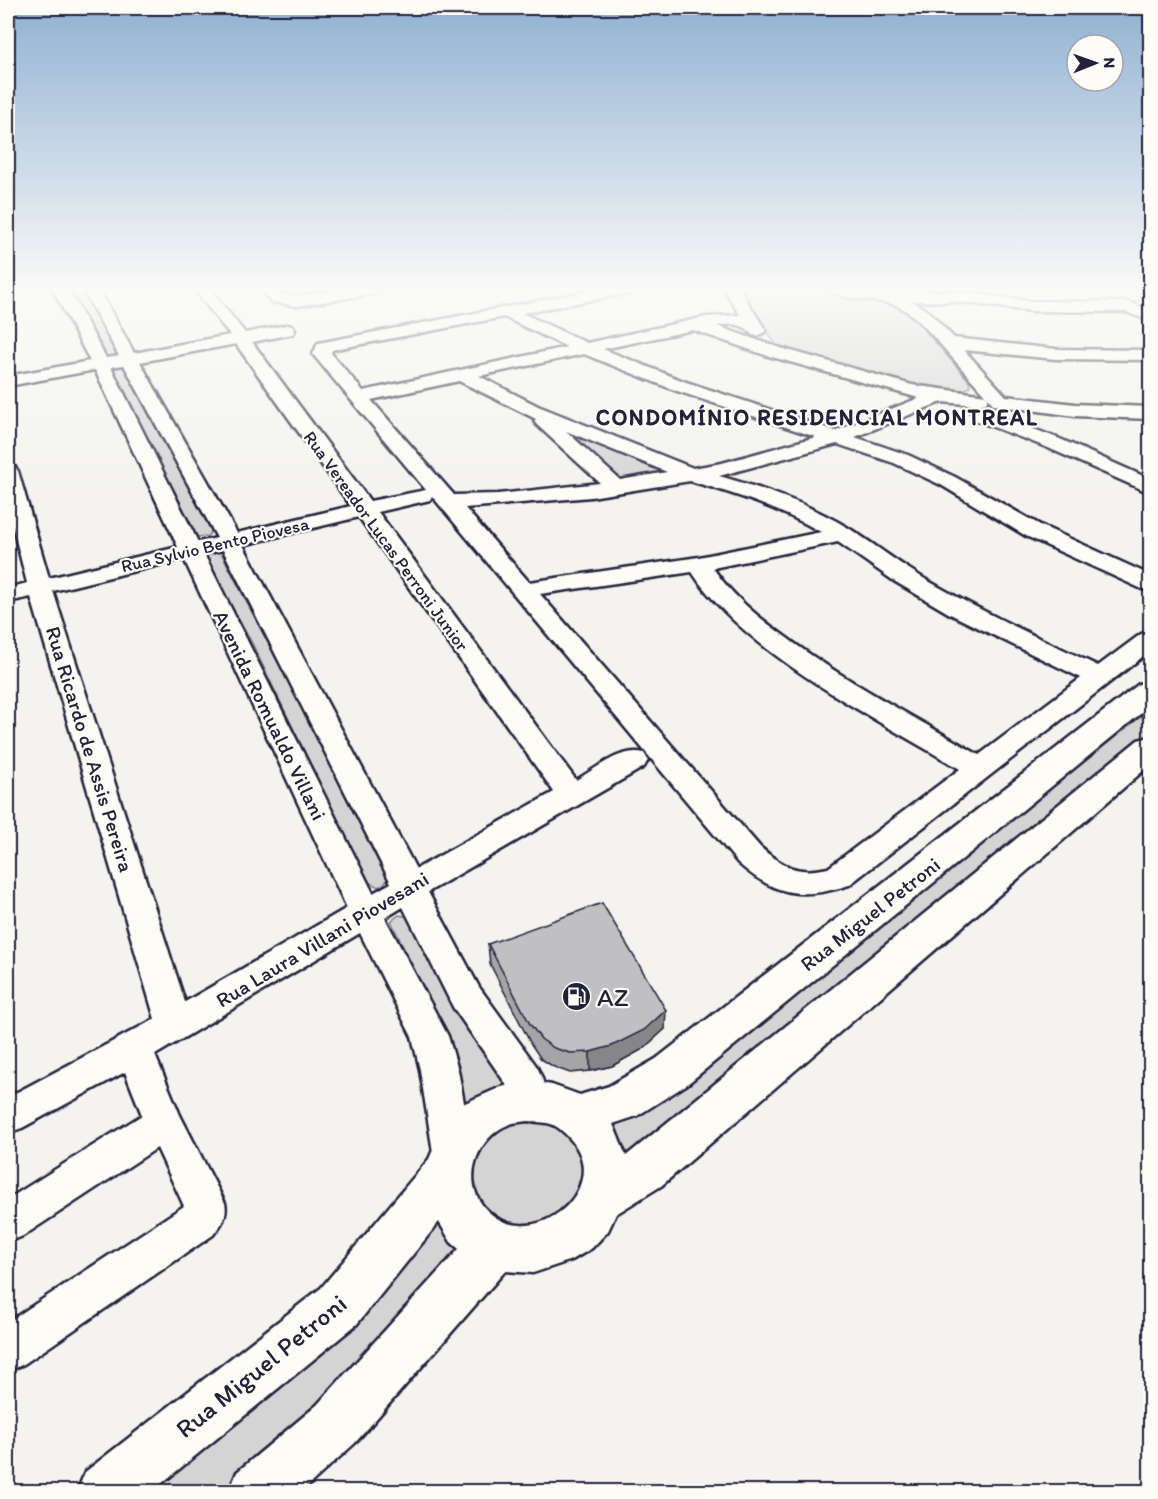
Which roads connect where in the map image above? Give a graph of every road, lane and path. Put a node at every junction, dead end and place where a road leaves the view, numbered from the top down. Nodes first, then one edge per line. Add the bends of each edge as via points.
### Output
1 (98, 358) edge
2 (131, 358) joint
3 (255, 358) edge
4 (325, 358) edge
5 (543, 358) edge
6 (611, 358) edge
7 (801, 358) edge
8 (961, 358) edge
9 (101, 364) junction
10 (970, 369) junction
11 (464, 376) junction
12 (8, 381) edge
13 (359, 397) junction
14 (934, 398) junction
15 (979, 405) junction
16 (1006, 406) junction
17 (531, 410) junction
18 (1150, 413) edge
19 (837, 438) junction
20 (1053, 443) junction
21 (8, 471) edge
22 (693, 475) junction
23 (616, 487) junction
24 (1150, 487) edge
25 (422, 495) dead end
26 (449, 502) junction
27 (363, 510) junction
28 (842, 534) junction
29 (230, 541) junction
30 (190, 551) junction
31 (699, 564) junction
32 (1150, 584) edge
33 (40, 587) junction
34 (522, 590) junction
35 (8, 595) edge
36 (1150, 639) edge
37 (1099, 677) junction
38 (1150, 691) edge
39 (1150, 748) edge
40 (634, 760) dead end
41 (982, 769) junction
42 (571, 794) junction
43 (410, 887) junction
44 (366, 913) junction
45 (174, 1026) junction
46 (134, 1049) junction
47 (528, 1101) junction
48 (8, 1116) edge
49 (577, 1116) junction
50 (164, 1122) junction
51 (451, 1161) junction
52 (603, 1197) junction
53 (8, 1222) edge
54 (495, 1246) junction
55 (8, 1348) edge
56 (105, 1491) edge
57 (257, 1491) edge

1 - 9 street, Avenida Romualdo Villani
2 - 9 street
2 - 29 street, Avenida Romualdo Villani
3 - 27 street, Rua Vereador Lucas Perroni Junior
4 - 13 street
5 - 11 street
6 - 19 street via 680,386
7 - 14 street
8 - 10 street
9 - 12 street
9 - 30 street, Avenida Romualdo Villani
10 - 15 street via 978,383
10 - 16 street
11 - 13 street
11 - 17 street
13 - 26 street
14 - 15 street
14 - 19 street
15 - 16 street via 996,415
15 - 20 street via 982,416
16 - 18 street
16 - 20 street
17 - 22 street
17 - 23 street
19 - 22 street via 745,465
19 - 32 street via 923,469 1034,531
20 - 24 street
21 - 33 street, Rua Ricardo de Assis Pereira
22 - 23 street
22 - 28 street via 782,503
23 - 26 street
25 - 27 street, Rua Sylvio Bento Piovesa
26 - 34 street
27 - 29 street, Rua Sylvio Bento Piovesa
27 - 42 street, Rua Vereador Lucas Perroni Junior
28 - 31 street
28 - 37 street via 959,609
29 - 30 street, Rua Sylvio Bento Piovesa
29 - 43 street, Avenida Romualdo Villani
30 - 33 street, Rua Sylvio Bento Piovesa
30 - 44 street, Avenida Romualdo Villani
31 - 34 street
31 - 41 street via 712,585 738,610 805,663 884,714
33 - 35 street, Rua Sylvio Bento Piovesa
33 - 45 street, Rua Ricardo de Assis Pereira
34 - 41 street via 749,855 780,878 797,884 838,877
36 - 37 street
37 - 41 street
38 - 49 main road, Rua Miguel Petroni via 671,1072 621,1102
39 - 52 main road via 644,1171
40 - 42 street, Rua Laura Villani Piovesani
42 - 43 street, Rua Laura Villani Piovesani
43 - 44 street, Rua Laura Villani Piovesani
43 - 47 street, Avenida Romualdo Villani via 466,997 524,1079
44 - 45 street, Rua Laura Villani Piovesani
44 - 51 street, Avenida Romualdo Villani via 430,1036 439,1070
45 - 46 street, Rua Laura Villani Piovesani
46 - 48 street, Rua Laura Villani Piovesani
46 - 50 street
47 - 49 main road via 559,1106
47 - 51 main road via 498,1108 470,1126
49 - 52 main road via 596,1136 607,1167
50 - 53 street
50 - 55 street via 206,1212
51 - 54 main road via 457,1212 477,1235
51 - 56 main road, Rua Miguel Petroni via 339,1306
52 - 54 main road via 584,1226 558,1244 524,1251
54 - 57 main road via 336,1424

